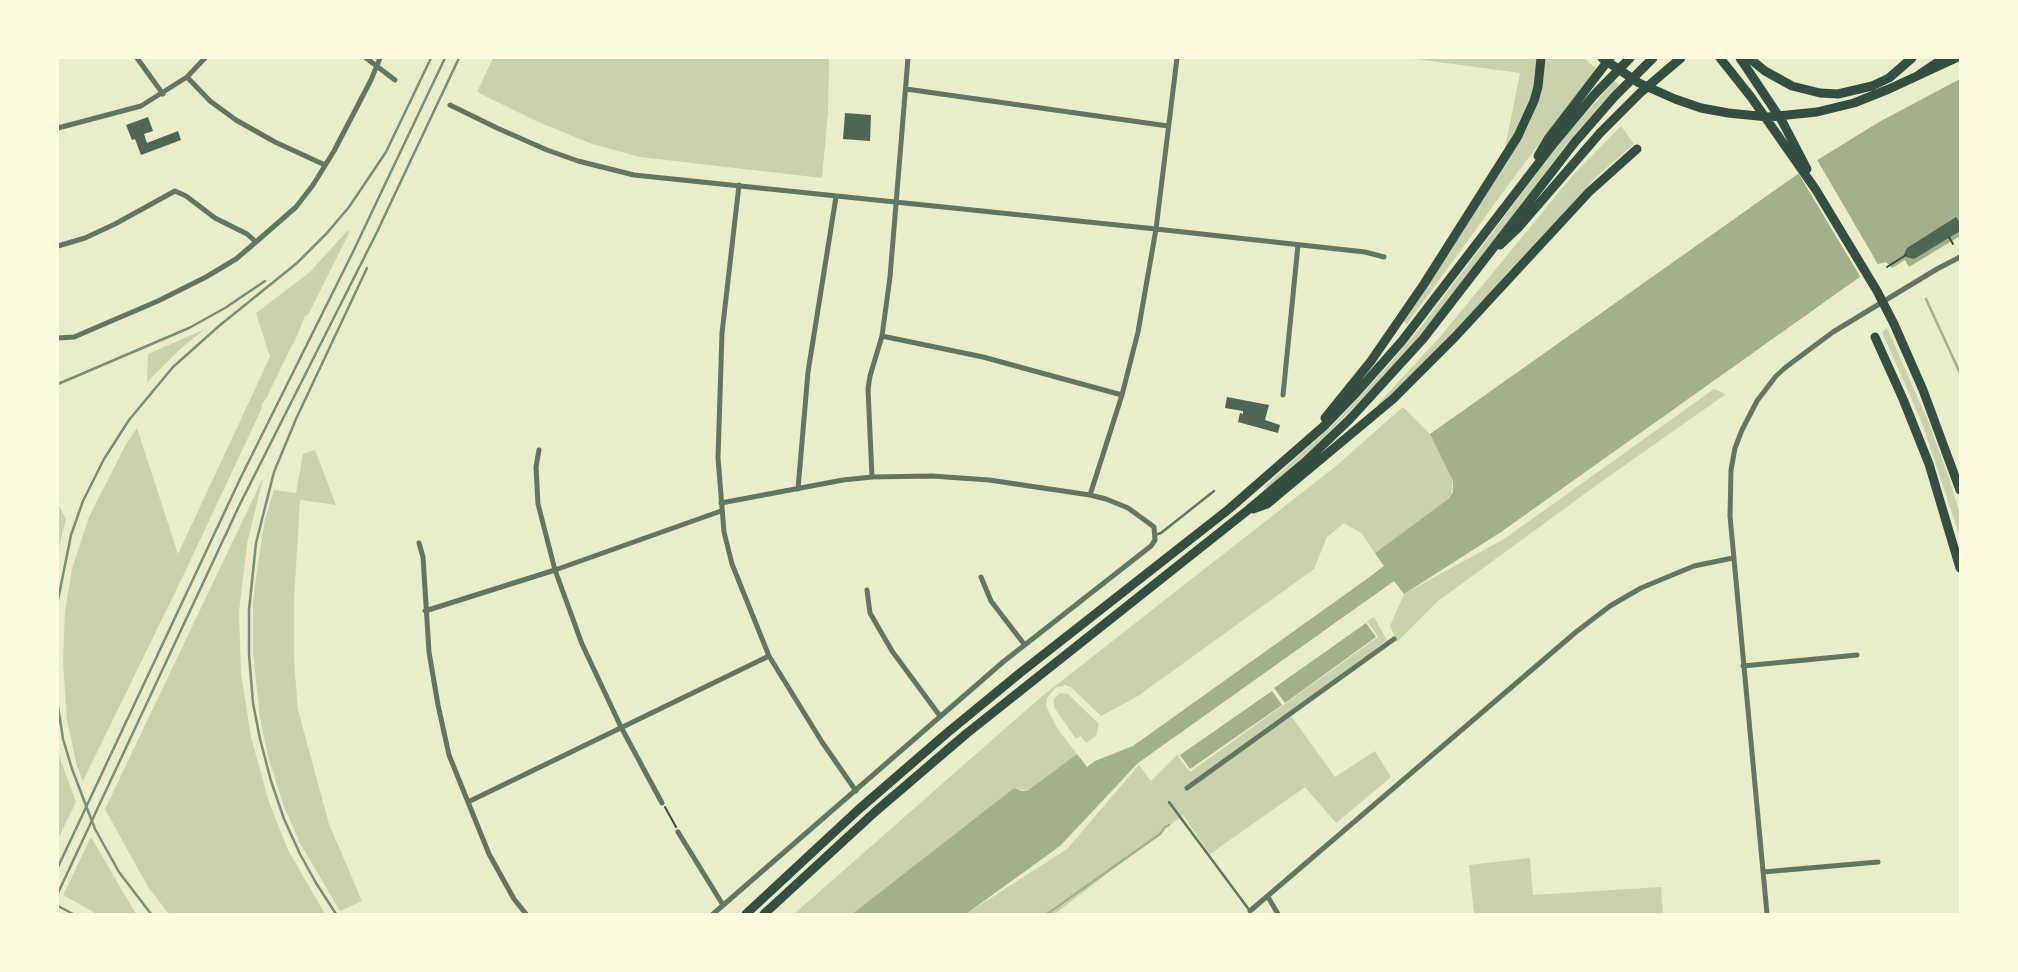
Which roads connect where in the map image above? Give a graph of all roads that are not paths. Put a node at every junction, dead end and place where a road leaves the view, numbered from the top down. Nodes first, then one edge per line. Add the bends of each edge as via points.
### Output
1 (137, 58) edge
2 (205, 58) edge
3 (366, 58) edge
4 (380, 58) edge
5 (908, 58) edge
6 (1177, 58) edge
7 (1541, 58) edge
8 (1602, 58) edge
9 (1610, 58) edge
10 (1630, 58) edge
11 (1653, 58) edge
12 (1682, 58) edge
13 (1720, 58) edge
14 (1740, 58) edge
15 (1749, 58) edge
16 (1912, 58) edge
17 (1944, 58) edge
18 (1956, 58) edge
19 (376, 66) junction
20 (1920, 74) junction
21 (187, 77) junction
22 (395, 80) dead end
23 (906, 89) junction
24 (163, 94) junction
25 (450, 105) dead end
26 (1168, 126) junction
27 (58, 128) edge
28 (1637, 149) dead end
29 (325, 164) junction
30 (738, 185) junction
31 (1521, 185) junction
32 (1816, 190) junction
33 (836, 197) junction
34 (896, 203) junction
35 (1156, 229) junction
36 (256, 242) junction
37 (1298, 245) junction
38 (58, 246) edge
39 (1384, 257) dead end
40 (1960, 257) edge
41 (1480, 265) junction
42 (882, 336) junction
43 (1875, 337) dead end
44 (58, 338) edge
45 (1122, 395) junction
46 (1283, 395) dead end
47 (1307, 442) junction
48 (539, 450) dead end
49 (872, 476) junction
50 (798, 488) junction
51 (1960, 490) edge
52 (1214, 491) dead end
53 (1090, 495) junction
54 (721, 504) junction
55 (1248, 510) junction
56 (721, 511) junction
57 (1155, 535) junction
58 (419, 543) dead end
59 (1733, 558) junction
60 (1960, 568) edge
61 (555, 570) junction
62 (981, 578) dead end
63 (867, 590) dead end
64 (425, 611) junction
65 (1394, 639) dead end
66 (1024, 644) junction
67 (1857, 655) dead end
68 (769, 656) junction
69 (1743, 666) junction
70 (940, 716) junction
71 (621, 727) junction
72 (1187, 788) dead end
73 (856, 791) junction
74 (468, 802) junction
75 (1169, 802) dead end
76 (662, 803) road end
77 (678, 832) road end
78 (1878, 862) dead end
79 (1763, 872) junction
80 (1268, 896) junction
81 (723, 905) junction
82 (1250, 911) joint
83 (526, 914) edge
84 (713, 914) edge
85 (746, 914) edge
86 (764, 914) edge
87 (1278, 914) edge
88 (1767, 914) edge

1 - 24 street
2 - 21 street
3 - 19 street
4 - 19 street
5 - 23 street
6 - 26 street
7 - 47 highway via 1538,87 1528,116 1501,164 1383,344
8 - 20 highway via 1660,94 1701,108 1753,116 1816,112 1854,103
9 - 31 highway via 1548,138
10 - 31 highway via 1581,110
11 - 41 highway via 1575,142
12 - 41 highway via 1607,126 1518,228
13 - 32 highway
14 - 32 highway via 1787,129
15 - 16 highway via 1792,86 1820,94 1838,94 1881,82 1902,69
17 - 20 highway
18 - 20 highway
19 - 22 street
19 - 29 street
21 - 24 street
21 - 29 street via 210,101 236,120
23 - 26 street
23 - 34 street
24 - 27 street via 141,106
25 - 30 street via 547,150 597,166 634,175
26 - 35 street
28 - 55 highway via 1588,192 1455,338 1400,392 1267,504
29 - 36 street via 296,207
30 - 33 street
30 - 54 street via 722,333 718,449
31 - 47 highway via 1402,341
32 - 51 highway via 1894,324
33 - 34 street
33 - 50 street via 808,372
34 - 35 street
34 - 42 street
35 - 37 street
35 - 45 street via 1138,332
36 - 38 street via 175,191 85,238
36 - 44 street via 212,274 166,297 74,337
37 - 39 street
37 - 46 street
40 - 59 street via 1818,342 1786,367 1764,390 1742,430 1731,470
41 - 55 highway via 1423,339 1371,398 1305,462
42 - 45 street via 983,357
42 - 49 street via 868,389
43 - 60 highway via 1929,464
45 - 53 street
47 - 85 highway via 1222,515 947,733
48 - 61 street via 536,467 538,504
49 - 50 street
49 - 53 street via 988,480
50 - 54 street
52 - 57 lane
53 - 57 street via 1128,508 1154,527
54 - 56 street
55 - 86 highway via 966,734 870,816
56 - 61 street
56 - 68 street via 732,564
57 - 66 street via 1151,546
58 - 64 street via 423,557
59 - 69 street
59 - 80 street via 1694,566 1641,588 1610,606
61 - 64 street
61 - 71 street via 582,644
62 - 66 street via 991,601
63 - 70 street via 874,620 892,651
64 - 74 street via 438,707 450,755
65 - 72 street
66 - 70 street
67 - 69 street
68 - 71 street
68 - 73 street
69 - 79 street
70 - 73 street
71 - 74 street
71 - 76 street
73 - 81 street
74 - 83 street via 489,854
75 - 82 lane
77 - 81 street
78 - 79 street
79 - 88 street
80 - 82 street
80 - 87 street
81 - 84 street

